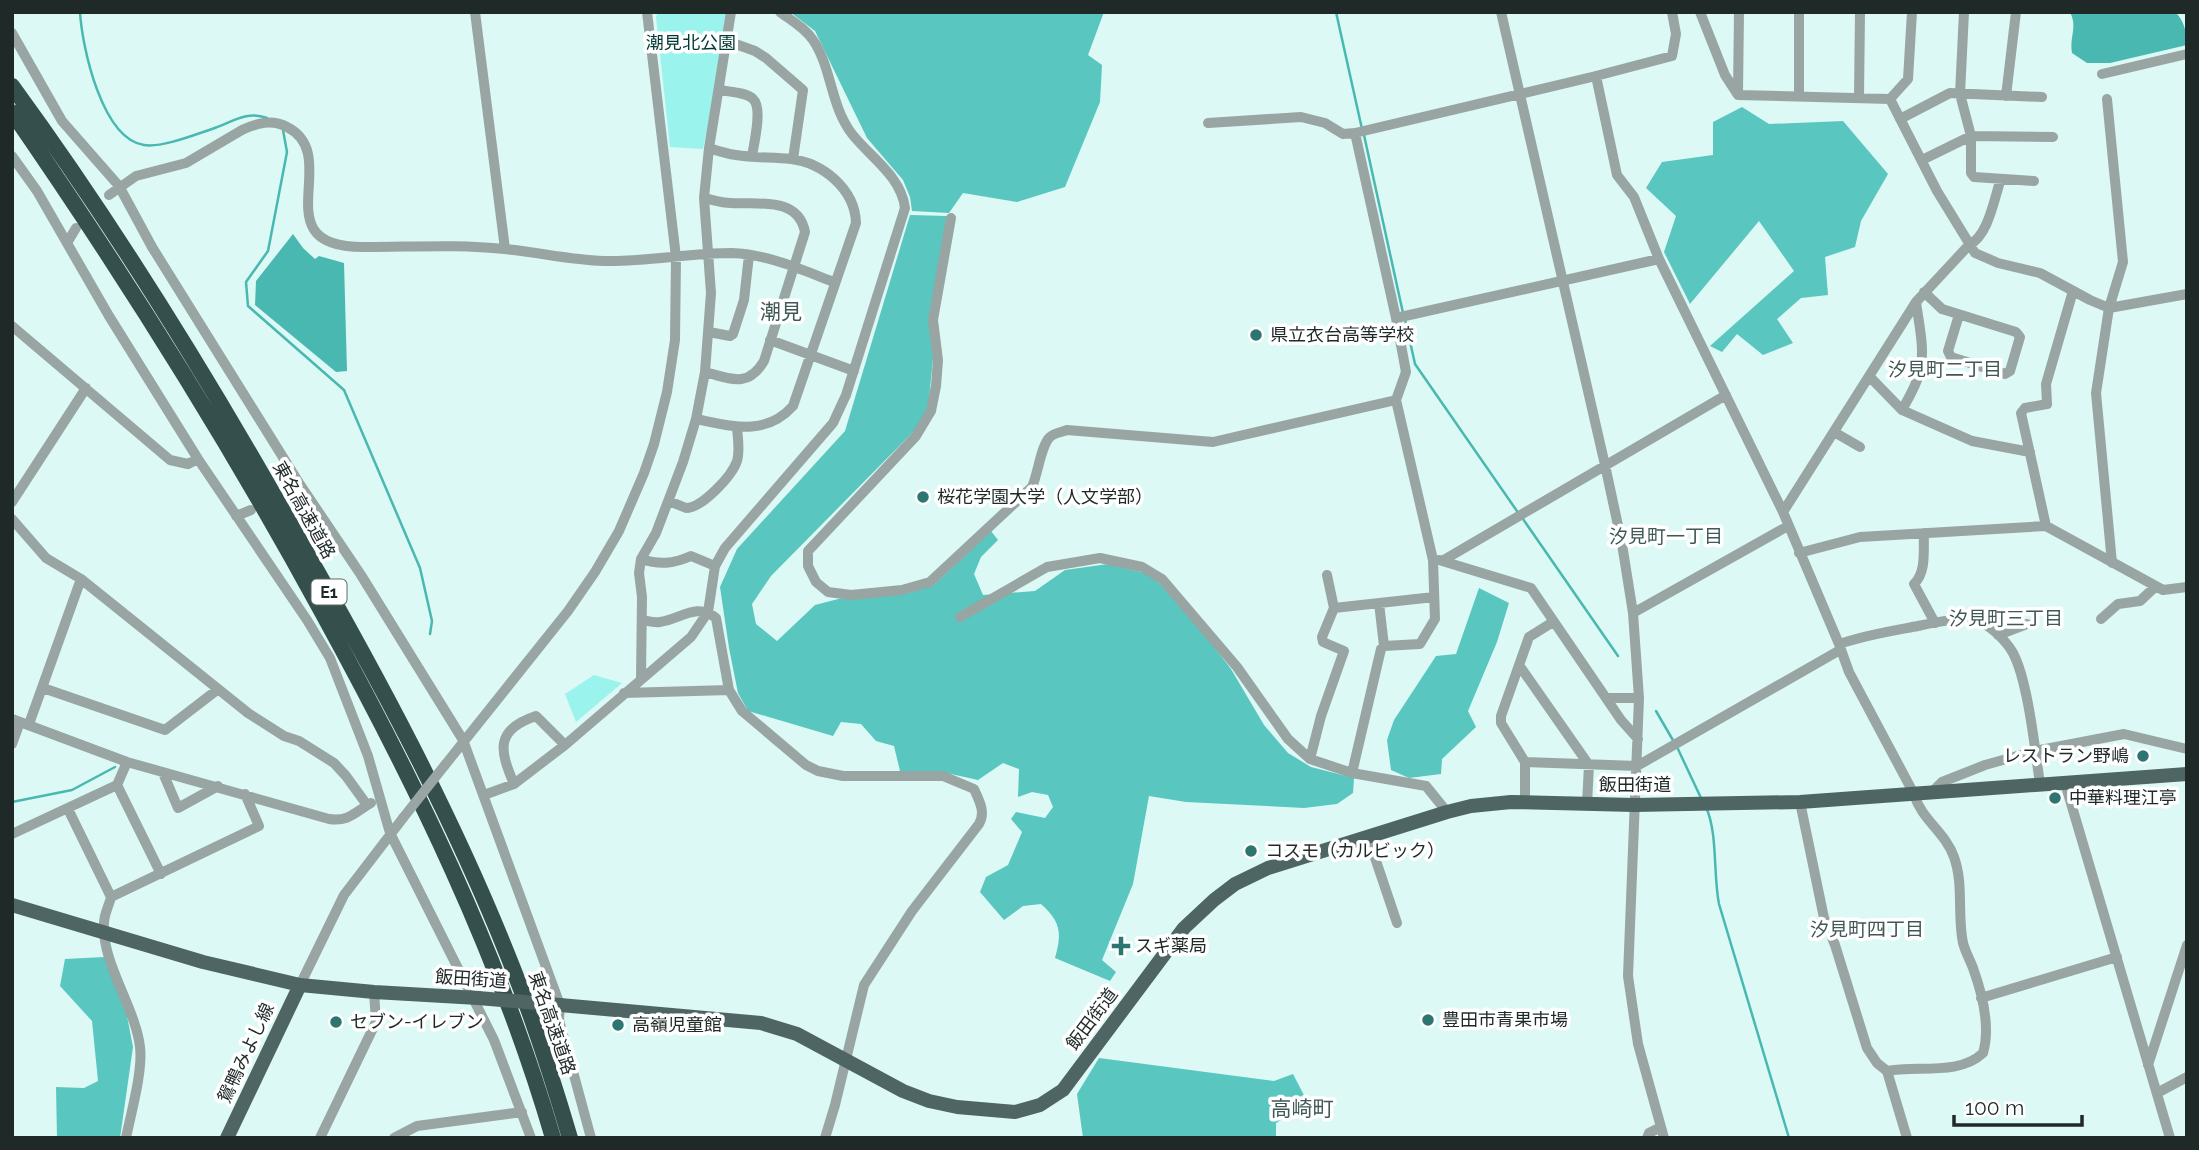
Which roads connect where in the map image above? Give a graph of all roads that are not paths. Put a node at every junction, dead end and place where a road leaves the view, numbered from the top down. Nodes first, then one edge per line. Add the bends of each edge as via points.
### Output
1 (475, 12) edge
2 (647, 12) edge
3 (731, 12) edge
4 (780, 12) edge
5 (1501, 12) edge
6 (1672, 12) edge
7 (1700, 12) edge
8 (1739, 12) edge
9 (1799, 12) edge
10 (1860, 12) edge
11 (1912, 12) edge
12 (1964, 12) edge
13 (2016, 12) edge
14 (12, 33) edge
15 (727, 41) junction
16 (2187, 54) edge
17 (2102, 74) dead end
18 (1596, 76) junction
19 (12, 86) edge
20 (720, 90) junction
21 (1521, 93) junction
22 (1960, 94) junction
23 (1738, 95) junction
24 (1799, 96) junction
25 (2006, 96) junction
26 (1859, 97) junction
27 (2042, 97) dead end
28 (1890, 99) junction
29 (2107, 99) dead end
30 (12, 112) edge
31 (1900, 119) junction
32 (1208, 123) dead end
33 (1355, 133) junction
34 (1971, 136) junction
35 (2053, 137) dead end
36 (709, 148) junction
37 (12, 156) edge
38 (752, 156) junction
39 (793, 159) junction
40 (1922, 160) junction
41 (2001, 179) junction
42 (2034, 181) dead end
43 (119, 186) junction
44 (109, 195) dead end
45 (704, 198) junction
46 (951, 218) dead end
47 (76, 228) dead end
48 (67, 243) junction
49 (1969, 245) junction
50 (505, 249) junction
51 (708, 255) junction
52 (749, 255) junction
53 (676, 257) junction
54 (1659, 259) junction
55 (793, 267) junction
56 (834, 282) junction
57 (1562, 282) junction
58 (2073, 291) junction
59 (1924, 292) junction
60 (2187, 294) edge
61 (1916, 302) junction
62 (2109, 307) junction
63 (1959, 315) junction
64 (1396, 318) junction
65 (12, 326) edge
66 (709, 332) junction
67 (770, 340) junction
68 (810, 356) junction
69 (854, 371) junction
70 (705, 372) junction
71 (1869, 376) junction
72 (86, 388) junction
73 (1726, 395) junction
74 (1396, 400) junction
75 (1902, 410) junction
76 (696, 419) junction
77 (737, 428) junction
78 (1834, 432) junction
79 (1860, 447) dead end
80 (2030, 452) junction
81 (198, 459) junction
82 (1605, 465) junction
83 (669, 501) junction
84 (12, 502) edge
85 (251, 510) dead end
86 (1783, 512) junction
87 (236, 516) junction
88 (12, 519) edge
89 (1788, 526) junction
90 (2046, 526) junction
91 (1924, 533) junction
92 (1799, 553) junction
93 (641, 559) junction
94 (1438, 560) junction
95 (2112, 563) junction
96 (715, 566) junction
97 (1327, 575) dead end
98 (81, 579) junction
99 (2156, 586) junction
100 (2187, 587) edge
101 (1434, 597) junction
102 (1379, 603) junction
103 (1334, 608) junction
104 (708, 612) junction
105 (1633, 613) junction
106 (960, 617) dead end
107 (2101, 619) dead end
108 (642, 620) junction
109 (1553, 622) junction
110 (1936, 623) junction
111 (2027, 624) dead end
112 (1998, 635) junction
113 (1384, 646) junction
114 (1840, 647) junction
115 (1519, 665) junction
116 (641, 678) junction
117 (43, 688) junction
118 (218, 690) junction
119 (729, 690) junction
120 (624, 693) junction
121 (1606, 698) junction
122 (1639, 698) junction
123 (20, 722) edge
124 (1638, 739) junction
125 (463, 740) junction
126 (12, 744) edge
127 (565, 745) junction
128 (2187, 749) edge
129 (2035, 751) junction
130 (1310, 758) junction
131 (127, 762) junction
132 (1525, 762) junction
133 (1589, 765) junction
134 (1637, 766) junction
135 (1352, 772) junction
136 (163, 773) junction
137 (2187, 774) edge
138 (2065, 782) junction
139 (514, 784) junction
140 (117, 785) junction
141 (2040, 785) junction
142 (218, 786) junction
143 (245, 794) junction
144 (1914, 794) junction
145 (1930, 794) junction
146 (484, 795) junction
147 (380, 800) junction
148 (1800, 802) junction
149 (1525, 803) junction
150 (1587, 804) junction
151 (367, 805) junction
152 (1634, 805) junction
153 (68, 809) junction
154 (1447, 812) junction
155 (390, 832) junction
156 (12, 834) edge
157 (1368, 837) junction
158 (161, 874) junction
159 (111, 897) junction
160 (12, 905) edge
161 (1397, 923) dead end
162 (103, 934) junction
163 (2187, 945) edge
164 (2117, 957) junction
165 (300, 985) junction
166 (374, 992) junction
167 (475, 998) junction
168 (1981, 998) junction
169 (560, 1005) junction
170 (847, 1059) junction
171 (2148, 1065) junction
172 (1886, 1071) junction
173 (2187, 1077) edge
174 (2157, 1093) junction
175 (522, 1112) junction
176 (1662, 1132) edge
177 (126, 1138) edge
178 (227, 1138) edge
179 (320, 1138) edge
180 (394, 1138) edge
181 (531, 1138) edge
182 (552, 1138) edge
183 (570, 1138) edge
184 (591, 1138) edge
185 (825, 1138) edge
186 (1647, 1138) edge
187 (1907, 1138) edge
188 (2170, 1138) edge

1 - 50 street
2 - 53 street
3 - 15 street
4 - 69 street via 814,42 841,118 895,181 904,201
5 - 21 street
6 - 18 street via 1676,34 1672,56
7 - 23 street
8 - 23 street
9 - 24 street
10 - 26 street
11 - 28 street via 1908,79
12 - 22 street
13 - 25 street
14 - 43 street via 62,121
15 - 20 street
15 - 39 street via 766,58 803,90
16 - 17 street
18 - 21 street
18 - 54 street via 1614,166 1634,197
19 - 183 highway, 東名高速道路 / E1 via 201,372 358,644 485,901 525,1002
20 - 36 street
20 - 38 street via 756,102
21 - 33 street
21 - 57 street
22 - 25 street
22 - 31 street via 1947,93
22 - 34 street
23 - 24 street
24 - 26 street
25 - 27 street
26 - 28 street
28 - 31 street
29 - 62 street via 2123,262
30 - 182 highway, 東名高速道路 / E1 via 189,382 292,556 384,728 479,929 518,1029
31 - 40 street
32 - 33 street via 1301,117 1343,134
33 - 64 street
34 - 35 street
34 - 40 street
34 - 41 street via 1970,173
36 - 38 street
36 - 45 street
37 - 48 street
38 - 39 street
39 - 56 street via 829,175 854,205 856,223
40 - 49 street
41 - 42 street
41 - 49 street via 1984,230
43 - 44 street
43 - 50 street via 136,176 186,163 251,125 272,122 296,132 308,150 308,216 335,245
43 - 125 street via 152,247
45 - 51 street
45 - 55 street via 726,203 768,202 794,211 805,232
46 - 74 street via 933,320 937,360 931,411 916,436 808,551 808,566 828,592 902,590 930,582 1032,487 1051,436 1067,430 1213,442
47 - 48 street
48 - 81 street
49 - 58 street via 1975,253 2040,273
49 - 59 street
50 - 53 street via 586,260
51 - 52 street
51 - 53 street
51 - 66 street
52 - 55 street
52 - 66 street via 744,300 733,334
53 - 125 street via 675,340 667,392 644,473 627,512 568,611
54 - 57 street
54 - 73 street
55 - 56 street
55 - 67 street
56 - 68 street
57 - 64 street
57 - 82 street
58 - 62 street
58 - 80 street via 2046,384 2046,404 2021,413
59 - 61 street
59 - 63 street via 1942,309
60 - 62 street
61 - 71 street
61 - 75 street via 1919,375
62 - 95 street via 2096,393
63 - 63 street via 2016,332 2020,337 2010,370 2004,374 1951,357 1948,351
64 - 74 street via 1406,372
65 - 72 street
66 - 70 street
67 - 68 street
67 - 70 street via 764,361 750,377 735,380
68 - 69 street
68 - 77 street via 788,412 769,424
69 - 96 street via 833,423 725,548
70 - 76 street
71 - 75 street
71 - 78 street
72 - 81 street via 170,460 188,464
72 - 84 street
73 - 82 street
73 - 86 street
74 - 94 street
75 - 80 street via 1972,441
76 - 77 street
76 - 83 street
77 - 83 street via 734,467 703,503 686,508
78 - 79 street
78 - 86 street
80 - 90 street
81 - 87 street
82 - 94 street
82 - 105 street
83 - 93 street
85 - 87 street
86 - 89 street
87 - 147 street via 330,658
88 - 98 street via 46,558
89 - 92 street
89 - 105 street
90 - 91 street
90 - 95 street
91 - 92 street via 1860,537
91 - 110 street via 1923,570 1914,584
92 - 114 street
93 - 96 street via 656,564 691,556
93 - 108 street
94 - 101 street
94 - 109 street via 1531,588
95 - 99 street
96 - 104 street
97 - 103 street
98 - 117 street
98 - 118 street
99 - 100 street via 2163,590
99 - 107 street via 2140,601 2118,604
101 - 102 street
101 - 113 street via 1435,619 1423,642
102 - 103 street
102 - 113 street
103 - 130 street via 1323,642 1344,651
104 - 108 street via 699,610 659,622
104 - 116 street via 691,637
104 - 119 street via 716,618
105 - 122 street
106 - 130 street via 1047,567 1100,558 1142,567 1163,579 1237,667 1288,739
108 - 116 street
109 - 115 street via 1529,637
109 - 121 street
110 - 112 street via 1972,621
110 - 114 street via 1863,635
111 - 112 street
112 - 129 street via 2014,654
113 - 135 street
114 - 134 street
114 - 144 street
115 - 132 street via 1501,723
115 - 133 street
116 - 120 street
117 - 118 street via 165,730
117 - 123 street
118 - 151 street via 284,736 334,763
119 - 120 street
119 - 170 street via 741,711 818,771 843,776 943,776 974,789 981,803 982,819 912,911 864,985
120 - 127 street
121 - 122 street
121 - 124 street
122 - 124 street
123 - 126 street
123 - 131 street
124 - 134 street
125 - 146 street
125 - 155 street, bridge
127 - 139 street
127 - 139 street via 536,716 525,720 502,744
128 - 129 street via 2124,734
129 - 141 street
129 - 145 street via 1942,782
130 - 135 street
131 - 136 street
131 - 140 street
132 - 133 street
132 - 149 street
133 - 134 street
133 - 150 street
134 - 152 street
135 - 154 street via 1426,786
136 - 142 street
136 - 142 street via 178,808
137 - 138 main road, 飯田街道
138 - 141 main road, 飯田街道
138 - 164 street
139 - 146 street
140 - 153 street
140 - 158 street
141 - 145 main road, 飯田街道
142 - 143 street
143 - 151 street via 340,821
143 - 158 street via 259,826
144 - 145 main road, 飯田街道
144 - 148 main road, 飯田街道
144 - 168 street via 1918,808 1948,842 1954,856 1960,878 1963,943
146 - 169 street
147 - 151 street
147 - 155 street
148 - 152 main road, 飯田街道
148 - 172 street via 1824,918 1867,1048
149 - 150 main road, 飯田街道
149 - 154 main road, 飯田街道
150 - 152 main road, 飯田街道
152 - 176 street via 1628,976 1638,1044
153 - 156 street
153 - 159 street
154 - 157 main road, 飯田街道
155 - 165 street via 344,895
155 - 167 street
157 - 161 street
157 - 170 main road, 飯田街道 via 1268,868 1214,900 1184,928 1063,1090 1033,1108 1007,1113 929,1101
158 - 159 street
159 - 162 street
160 - 162 main road, 飯田街道
162 - 165 main road, 飯田街道
162 - 177 street via 141,1049
163 - 171 street
164 - 168 street
164 - 171 street
165 - 166 main road, 飯田街道
165 - 178 main road, 鴛鴨みよし線
166 - 167 main road, 飯田街道
166 - 179 street via 376,1022
167 - 169 main road, 飯田街道, bridge
167 - 175 street
168 - 172 street via 1987,1032 1979,1057 1947,1066
169 - 170 main road, 飯田街道 via 761,1023 797,1034
169 - 184 street via 559,1020
170 - 185 street
171 - 174 street
172 - 187 street
173 - 174 street
174 - 188 street
175 - 180 street via 417,1126
175 - 181 street
176 - 186 street via 1649,1133

